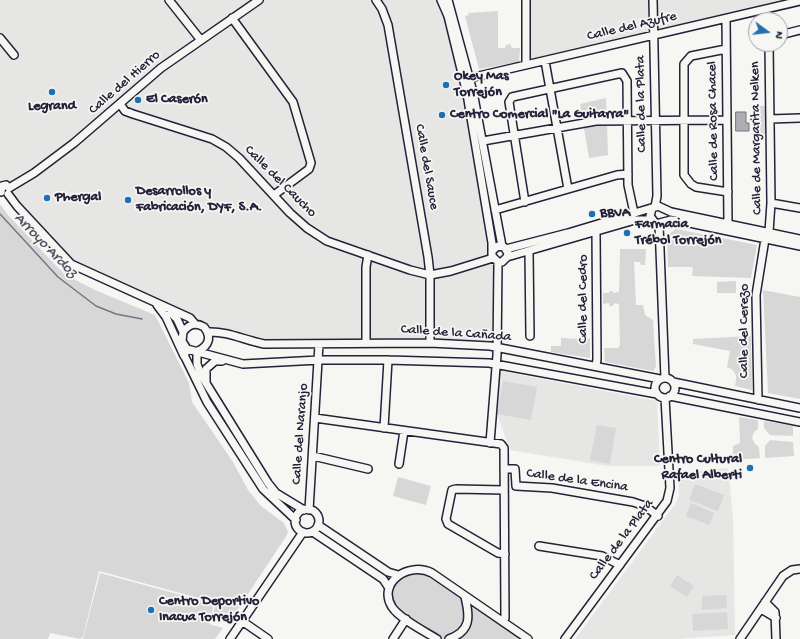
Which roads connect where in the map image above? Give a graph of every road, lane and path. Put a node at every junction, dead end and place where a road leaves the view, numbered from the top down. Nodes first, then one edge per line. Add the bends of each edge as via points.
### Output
1 (169, 0) edge
2 (259, 0) edge
3 (376, 0) edge
4 (442, 0) edge
5 (448, 0) edge
6 (526, 0) edge
7 (653, 0) edge
8 (800, 1) edge
9 (767, 9) junction
10 (767, 12) edge
11 (232, 18) junction
12 (726, 19) junction
13 (800, 30) edge
14 (788, 33) edge
15 (653, 36) junction
16 (0, 38) edge
17 (200, 39) junction
18 (726, 49) junction
19 (769, 52) edge
20 (14, 55) dead end
21 (545, 61) junction
22 (526, 65) junction
23 (470, 78) junction
24 (550, 88) junction
25 (120, 104) junction
26 (800, 118) edge
27 (770, 119) junction
28 (726, 120) junction
29 (683, 121) junction
30 (627, 122) junction
31 (656, 122) junction
32 (557, 129) junction
33 (514, 136) junction
34 (483, 141) junction
35 (628, 174) junction
36 (3, 189) edge
37 (568, 189) junction
38 (728, 192) junction
39 (274, 196) junction
40 (525, 202) junction
41 (771, 203) junction
42 (653, 208) junction
43 (800, 208) edge
44 (495, 210) junction
45 (666, 210) junction
46 (634, 213) junction
47 (651, 220) junction
48 (662, 223) junction
49 (728, 223) junction
50 (596, 232) junction
51 (770, 232) junction
52 (765, 239) junction
53 (800, 239) edge
54 (800, 246) edge
55 (504, 248) junction
56 (493, 250) junction
57 (529, 252) junction
58 (368, 255) junction
59 (507, 257) junction
60 (496, 260) junction
61 (430, 275) junction
62 (156, 304) junction
63 (167, 309) junction
64 (190, 318) junction
65 (195, 324) junction
66 (183, 332) junction
67 (208, 332) junction
68 (223, 332) junction
69 (530, 336) dead end
70 (366, 343) junction
71 (430, 343) junction
72 (319, 344) junction
73 (184, 345) junction
74 (497, 347) junction
75 (197, 351) junction
76 (185, 357) junction
77 (225, 360) junction
78 (319, 360) junction
79 (388, 360) junction
80 (496, 364) junction
81 (596, 366) junction
82 (662, 378) junction
83 (206, 382) junction
84 (673, 382) junction
85 (657, 394) junction
86 (668, 397) junction
87 (758, 400) junction
88 (800, 408) edge
89 (315, 418) junction
90 (800, 422) edge
91 (384, 428) junction
92 (404, 431) junction
93 (490, 443) junction
94 (313, 456) junction
95 (399, 464) dead end
96 (368, 469) dead end
97 (504, 470) junction
98 (504, 490) junction
99 (306, 510) junction
100 (658, 516) junction
101 (296, 520) junction
102 (318, 525) junction
103 (302, 532) junction
104 (313, 532) junction
105 (539, 546) dead end
106 (504, 554) junction
107 (620, 565) junction
108 (800, 568) edge
109 (398, 575) junction
110 (389, 588) junction
111 (465, 597) junction
112 (765, 602) junction
113 (761, 609) junction
114 (776, 618) junction
115 (406, 619) junction
116 (242, 621) junction
117 (503, 622) junction
118 (230, 639) edge
119 (268, 639) edge
120 (393, 639) edge
121 (438, 639) edge
122 (449, 639) edge
123 (528, 639) edge
124 (565, 639) edge
125 (740, 639) edge
126 (776, 639) edge

1 - 17 street
2 - 11 street, Calle del Hierro
3 - 61 street, Calle del Sauce via 388,25
4 - 56 street via 467,94
5 - 23 street
6 - 22 street
7 - 15 street, Calle de la Plata
8 - 9 street, Calle del Azufre
9 - 10 street
9 - 12 street, Calle del Azufre
11 - 17 street, Calle del Hierro
11 - 39 street via 293,102 311,163 309,169
12 - 15 street, Calle del Azufre
12 - 18 street, Calle de Rosa Chacel
13 - 14 street
15 - 21 street, Calle del Azufre
15 - 31 street, Calle de la Plata
16 - 20 street
17 - 25 street, Calle del Hierro via 161,68
18 - 28 street, Calle de Rosa Chacel
18 - 29 street via 691,56 684,64
19 - 27 street, Calle de Margarita Nelken
21 - 22 street, Calle del Azufre
21 - 24 street
22 - 23 street, Calle del Azufre
23 - 34 street
24 - 30 street via 622,73 626,80
24 - 32 street
24 - 33 street via 512,97 509,102
25 - 36 street, Calle del Hierro via 34,173
25 - 39 street, Calle del Caucho via 125,111 226,147
26 - 27 street
27 - 41 street, Calle de Margarita Nelken
28 - 29 street
28 - 38 street, Calle de Rosa Chacel
29 - 31 street
29 - 38 street via 684,175 696,187
30 - 31 street
30 - 32 street via 596,121
30 - 35 street
31 - 42 street, Calle de la Plata via 657,196
32 - 33 street
32 - 37 street
33 - 34 street
33 - 40 street
34 - 44 street
35 - 37 street
35 - 46 street
36 - 62 street, Calle de la Cañada via 71,264
37 - 40 street
38 - 49 street, Calle de Rosa Chacel
39 - 58 street, Calle del Caucho via 307,228 327,240
40 - 44 street
41 - 43 street
41 - 51 street, Calle de Margarita Nelken
42 - 45 street via 661,206
42 - 46 street
42 - 47 street
44 - 55 street
45 - 48 street via 668,214
45 - 49 street
46 - 55 street via 550,238
47 - 48 street
47 - 50 street, Calle del Caucho via 635,220
48 - 52 street via 680,221
48 - 82 street
49 - 51 street
50 - 57 street, Calle del Caucho
50 - 81 street, Calle del Cedro
51 - 53 street
52 - 54 street
52 - 87 street, Calle del Cerezo via 756,295
55 - 56 street
55 - 59 street
56 - 60 street
57 - 59 street, Calle del Caucho
57 - 69 street
58 - 61 street, Calle del Caucho
58 - 70 street
59 - 60 street, Calle del Caucho via 502,262
60 - 61 street, Calle del Caucho
60 - 74 street
61 - 71 street, Calle del Sauce
62 - 63 street, Calle de la Cañada
62 - 76 street, Calle de la Cañada via 166,317
63 - 64 street, Calle de la Cañada
63 - 66 street, Calle de la Cañada via 177,319
64 - 65 street, Calle de la Cañada
64 - 68 street, Calle de la Cañada
65 - 66 street
65 - 67 street via 204,327
66 - 73 street
67 - 68 street, Calle de la Cañada
67 - 75 street via 208,344 204,349
68 - 72 street, Calle de la Cañada via 264,344
70 - 71 street, Calle de la Cañada
70 - 72 street, Calle de la Cañada
71 - 74 street, Calle de la Cañada
72 - 78 street
73 - 75 street via 187,349
73 - 76 street
74 - 80 street
74 - 81 street, Calle de la Cañada
75 - 77 street, Calle de la Cañada
75 - 83 street via 197,364
76 - 101 street, Calle de la Cañada via 207,402 263,489
77 - 78 street, Calle de la Cañada via 243,364
77 - 83 street via 215,361 206,369
78 - 79 street, Calle de la Cañada
78 - 89 street, Calle del Naranjo
79 - 80 street, Calle de la Cañada
79 - 91 street
80 - 85 street, Calle de la Cañada
80 - 93 street
81 - 82 street, Calle de la Cañada
82 - 84 street
82 - 85 street via 655,386
83 - 99 street via 268,484 276,493
84 - 86 street via 675,388
84 - 87 street
85 - 86 street
86 - 90 street
86 - 100 street, Calle de la Plata via 669,495
87 - 88 street
89 - 91 street
89 - 94 street, Calle del Naranjo
91 - 92 street
92 - 93 street
92 - 95 street
93 - 97 street via 501,444 504,448
94 - 96 street
94 - 99 street, Calle del Naranjo
97 - 98 street
97 - 100 street, Calle de la Encina via 515,469 516,486 552,488 633,502 645,506
98 - 106 street
98 - 106 street via 452,490 446,519 448,524
99 - 101 street via 297,515
99 - 102 street via 316,513
100 - 107 street, Calle de la Plata
101 - 103 street via 298,529
102 - 104 street
102 - 109 street via 388,572
103 - 104 street
103 - 116 street
104 - 110 street via 383,579
105 - 107 street via 602,556
106 - 117 street
107 - 124 street, Calle de la Plata
108 - 112 street via 783,576
109 - 110 street
109 - 111 street via 412,569 424,569
110 - 115 street via 390,604
111 - 117 street
111 - 122 street via 468,619 465,629
112 - 113 street
112 - 114 street via 774,609
113 - 114 street
113 - 125 street
114 - 126 street
115 - 120 street
115 - 121 street
116 - 118 street
116 - 119 street
117 - 123 street

